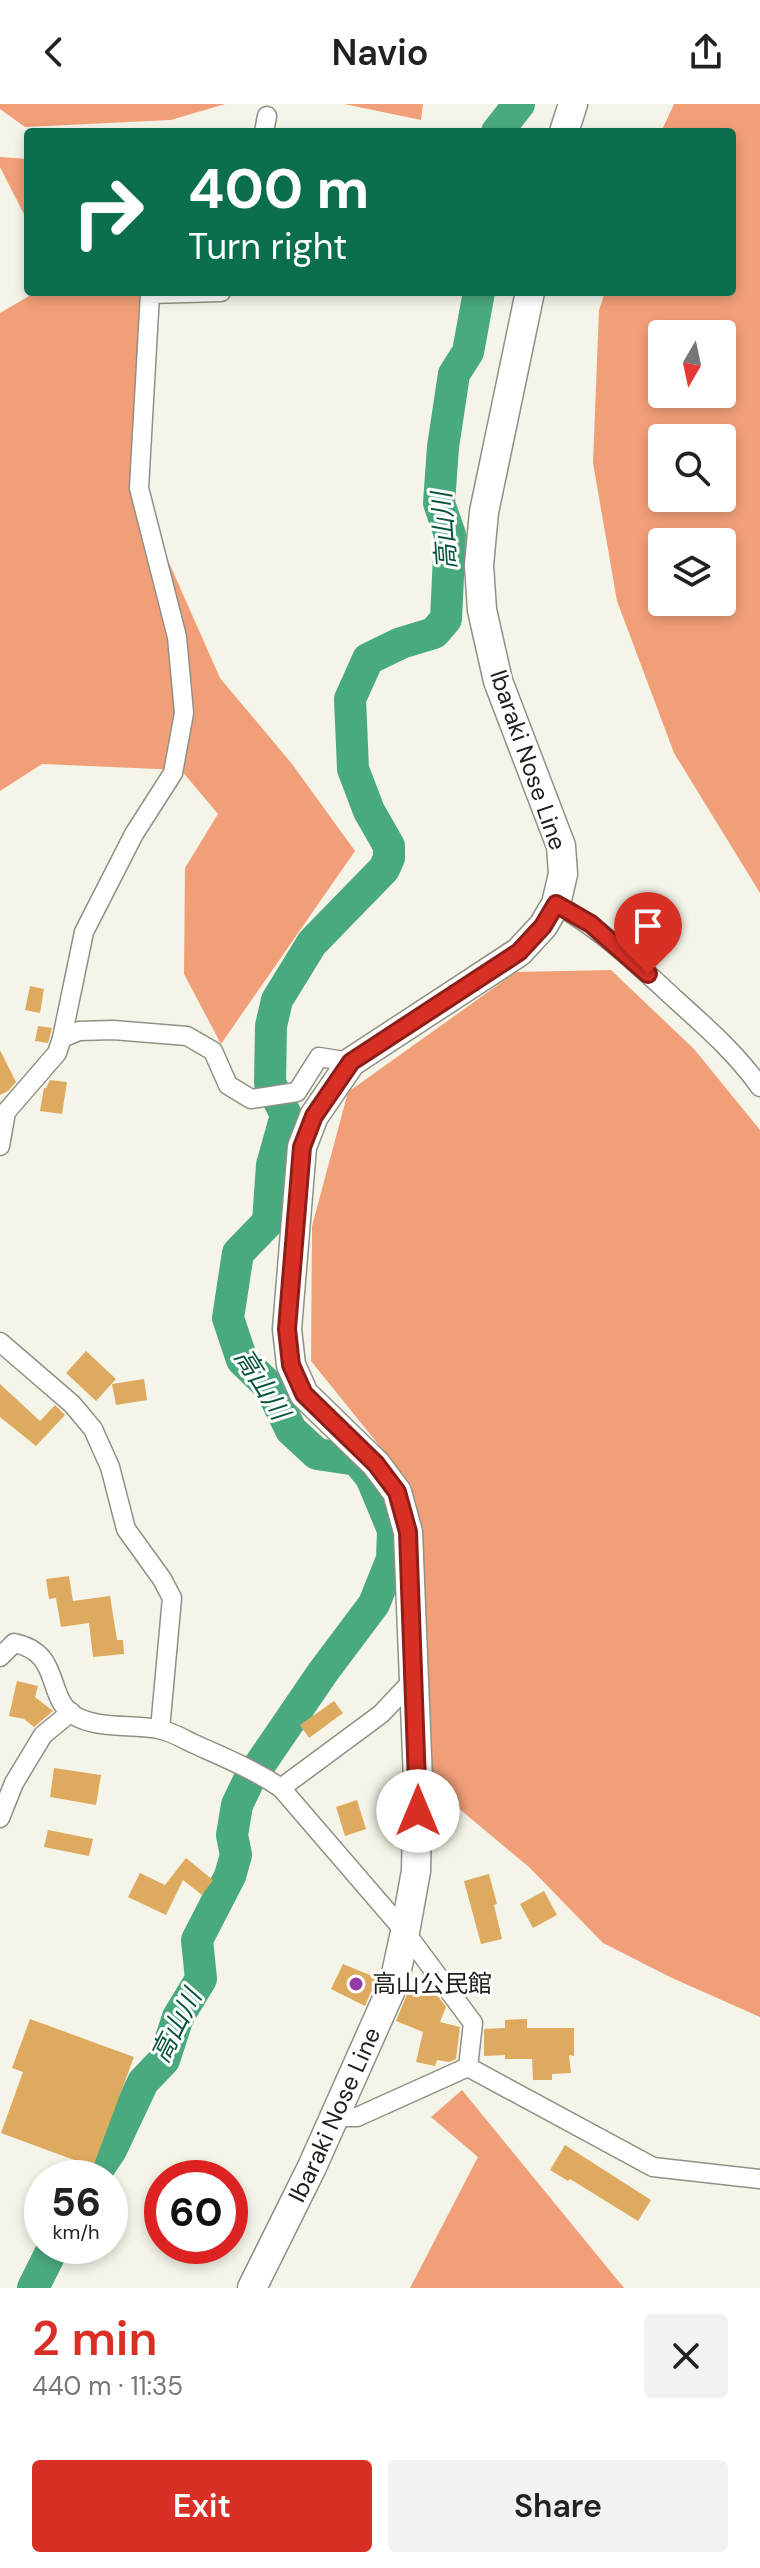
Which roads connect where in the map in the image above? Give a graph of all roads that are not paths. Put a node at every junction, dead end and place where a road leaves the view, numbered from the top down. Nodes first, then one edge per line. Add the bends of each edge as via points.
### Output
1 (573, 104) edge
2 (565, 128) edge
3 (150, 296) edge
4 (529, 296) edge
5 (556, 904) junction
6 (62, 1038) junction
7 (351, 1062) junction
8 (760, 1087) edge
9 (0, 1146) edge
10 (0, 1342) edge
11 (0, 1657) edge
12 (414, 1679) junction
13 (71, 1712) junction
14 (160, 1729) junction
15 (281, 1788) junction
16 (0, 1818) edge
17 (405, 1932) junction
18 (468, 2067) junction
19 (333, 2117) junction
20 (760, 2179) edge
21 (252, 2288) edge

1 - 2 main road
3 - 6 street via 139,488 177,637 184,713 173,773 134,834 84,932
4 - 5 main road, Ibaraki Nose Line via 484,512 479,565 482,610 498,681 561,846 563,874
5 - 7 main road, Ibaraki Nose Line via 519,952
5 - 8 street via 591,924 648,974 740,1059
6 - 7 street via 79,1031 113,1030 187,1036 213,1051 228,1085 251,1099 297,1092 319,1057
6 - 9 street via 57,1053 6,1112
7 - 12 main road, Ibaraki Nose Line via 314,1116 302,1147 287,1329 291,1365 304,1394 376,1464 397,1492 408,1532
10 - 14 street via 93,1429 110,1467 126,1529 172,1598
11 - 13 street via 14,1643 31,1646 43,1656
12 - 15 street via 381,1714
12 - 17 main road, Ibaraki Nose Line via 416,1871
13 - 14 street via 105,1724
13 - 16 street via 43,1735
14 - 15 street via 258,1772
15 - 17 street
17 - 18 street via 473,2023
17 - 19 main road, Ibaraki Nose Line via 394,1983
18 - 19 street via 357,2117
18 - 20 street via 653,2167
19 - 21 main road, Ibaraki Nose Line

